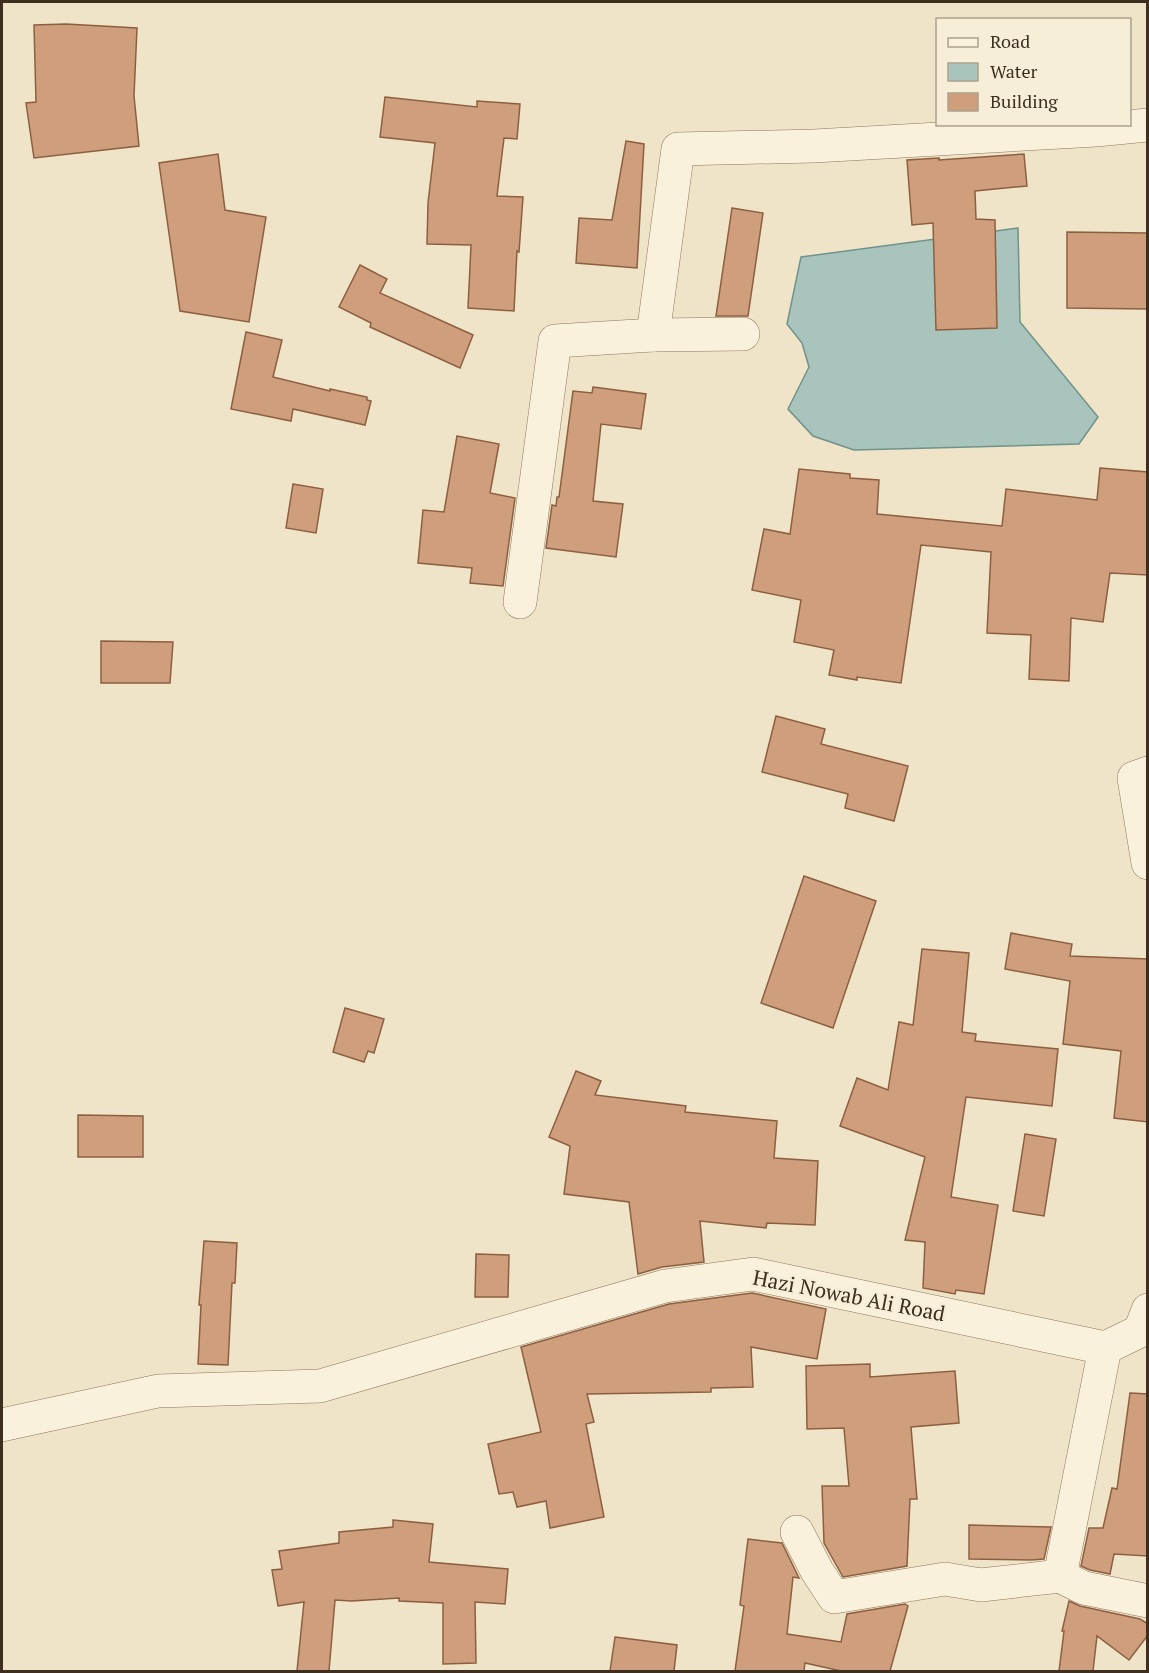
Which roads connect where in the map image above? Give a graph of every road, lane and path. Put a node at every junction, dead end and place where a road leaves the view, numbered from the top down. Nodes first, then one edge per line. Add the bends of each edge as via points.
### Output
1 (1148, 124) edge
2 (1131, 126) edge
3 (1131, 126) edge
4 (743, 334) dead end
5 (653, 335) junction
6 (520, 602) dead end
7 (1148, 773) edge
8 (1148, 863) edge
9 (1148, 1310) edge
10 (1105, 1348) junction
11 (2, 1425) edge
12 (797, 1532) dead end
13 (1060, 1576) junction
14 (1148, 1601) edge

1 - 2 street
3 - 5 street via 837,144 678,149
4 - 5 street
5 - 6 street via 555,341
7 - 8 street via 1134,778
9 - 10 street via 1140,1331
10 - 11 street, Hazi Nowab Ali Road via 753,1274 665,1286 320,1386 158,1391
10 - 13 street
12 - 13 street via 834,1597 945,1579 981,1585
13 - 14 street via 1084,1588

